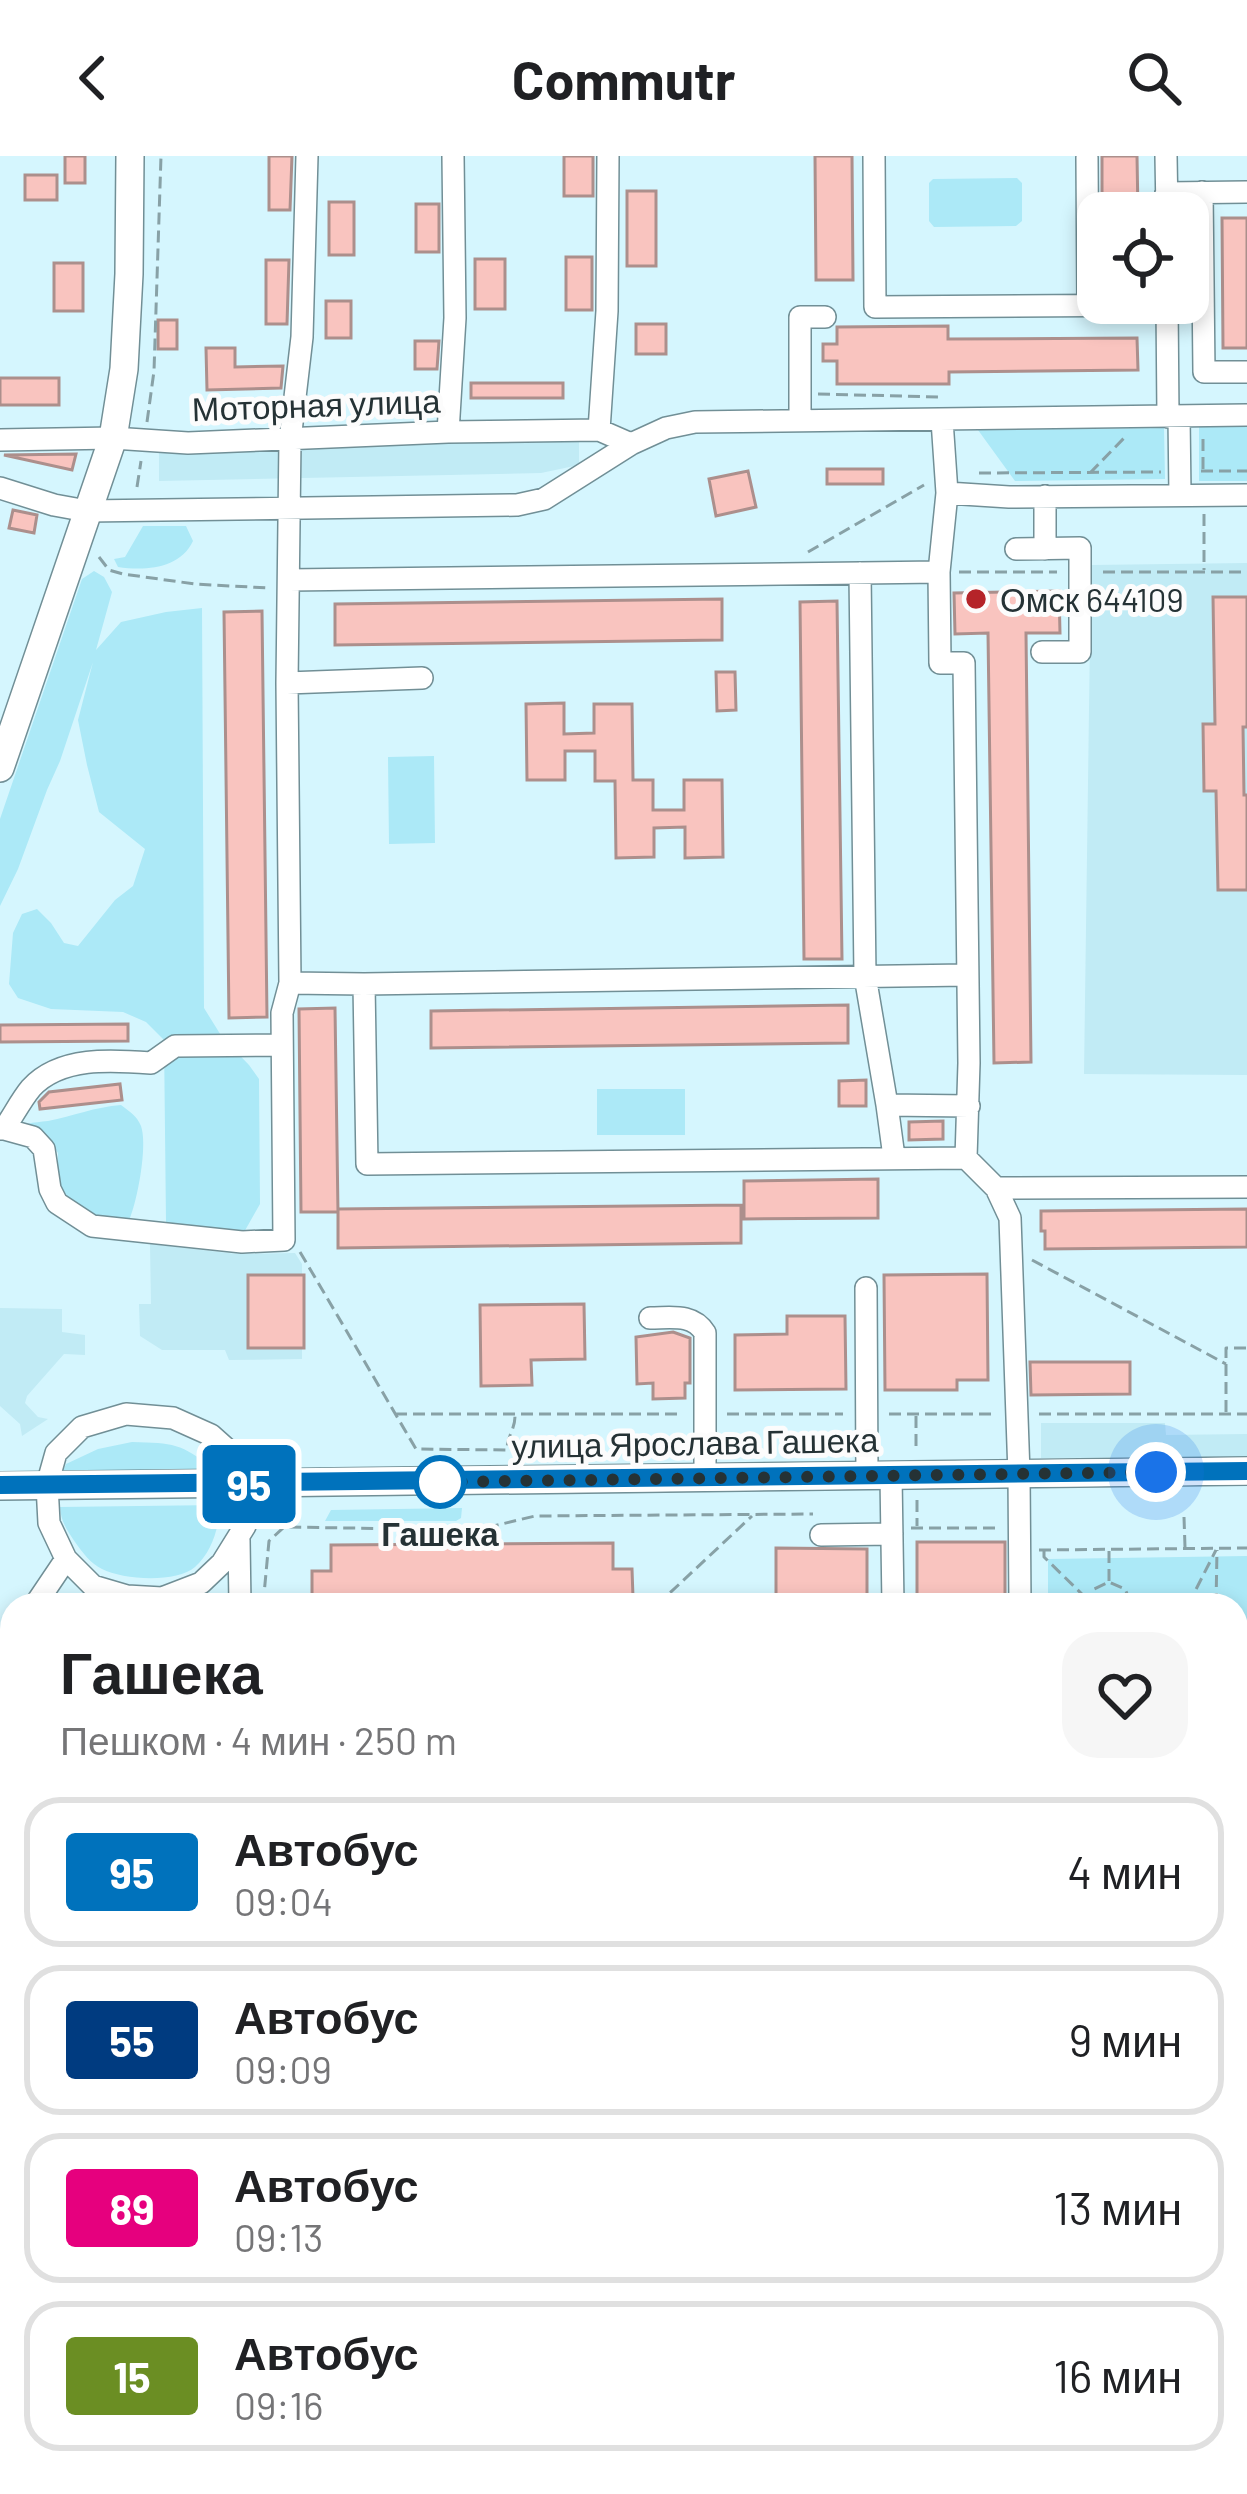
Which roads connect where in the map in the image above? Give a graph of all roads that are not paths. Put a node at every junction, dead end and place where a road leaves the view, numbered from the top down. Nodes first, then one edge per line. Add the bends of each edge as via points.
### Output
1 (130, 156) edge
2 (307, 156) edge
3 (453, 156) edge
4 (608, 156) edge
5 (874, 156) edge
6 (1166, 156) edge
7 (1087, 158) edge
8 (1087, 192) edge
9 (1167, 192) edge
10 (1209, 192) edge
11 (1247, 192) edge
12 (1077, 305) edge
13 (825, 317) dead end
14 (1168, 324) edge
15 (1203, 324) edge
16 (1247, 372) edge
17 (1247, 415) edge
18 (1173, 417) junction
19 (800, 419) junction
20 (942, 420) junction
21 (599, 430) junction
22 (448, 431) junction
23 (113, 438) junction
24 (0, 440) edge
25 (290, 440) junction
26 (631, 444) junction
27 (946, 483) junction
28 (0, 488) edge
29 (1180, 495) junction
30 (1247, 495) edge
31 (1045, 496) junction
32 (291, 507) junction
33 (87, 511) junction
34 (1016, 549) dead end
35 (1045, 549) junction
36 (939, 572) junction
37 (860, 573) junction
38 (290, 580) junction
39 (1042, 652) dead end
40 (422, 678) dead end
41 (287, 682) junction
42 (0, 768) edge
43 (966, 975) junction
44 (865, 976) junction
45 (290, 983) junction
46 (364, 984) junction
47 (282, 1045) junction
48 (887, 1105) junction
49 (969, 1106) junction
50 (2, 1129) edge
51 (895, 1157) junction
52 (966, 1158) junction
53 (1247, 1186) edge
54 (996, 1188) junction
55 (866, 1288) dead end
56 (650, 1318) dead end
57 (1247, 1471) edge
58 (1019, 1474) junction
59 (879, 1476) junction
60 (705, 1478) junction
61 (248, 1484) junction
62 (46, 1485) junction
63 (0, 1486) edge
64 (824, 1524) road end
65 (892, 1531) junction
66 (239, 1539) junction
67 (66, 1559) junction
68 (43, 1593) edge
69 (110, 1593) edge
70 (175, 1593) edge
71 (240, 1593) edge
72 (893, 1593) edge
73 (1020, 1593) edge

1 - 23 main road via 124,370
2 - 25 street
3 - 22 street
4 - 21 street
5 - 12 street via 875,307
6 - 9 street
7 - 8 street
10 - 11 street
13 - 19 street via 800,317
14 - 18 street
15 - 16 street via 1204,372
17 - 18 street
18 - 20 street
18 - 29 street
19 - 20 street
19 - 26 street via 695,422
20 - 27 street
21 - 22 street, Моторная улица
21 - 26 street, Моторная улица
22 - 25 street, Моторная улица
23 - 24 street, Моторная улица
23 - 25 street, Моторная улица
23 - 33 main road
25 - 32 street
26 - 32 street via 544,500
27 - 31 street
27 - 36 street
28 - 33 street
29 - 30 street
29 - 31 street
31 - 35 street
32 - 33 street
32 - 38 street
33 - 42 main road
34 - 35 street
35 - 39 street via 1079,548 1080,652
36 - 37 street
36 - 43 street via 940,663 964,663
37 - 38 street
37 - 44 street
38 - 41 street
40 - 41 street
41 - 45 street
43 - 44 street
43 - 49 street
44 - 46 street
44 - 48 street
45 - 46 street
45 - 47 street
46 - 51 street via 367,1164
47 - 50 street via 176,1046 151,1063 57,1069 32,1087
47 - 50 street via 284,1240 92,1226 57,1203 44,1149
48 - 49 street
48 - 51 street
49 - 52 street
51 - 52 street
52 - 54 street
53 - 54 street
54 - 58 street via 1010,1218
55 - 59 street via 866,1414
56 - 60 street via 692,1318 705,1333
57 - 58 main road, улица Ярослава Гашека
58 - 59 main road, улица Ярослава Гашека
58 - 73 street
59 - 60 main road, улица Ярослава Гашека
59 - 65 street
60 - 61 main road, улица Ярослава Гашека
61 - 62 main road, улица Ярослава Гашека
61 - 62 street via 211,1436 173,1418 126,1414 82,1427 56,1454
61 - 66 street
62 - 63 main road, улица Ярослава Гашека
62 - 67 street via 49,1523
64 - 65 street
65 - 72 street
66 - 70 street via 201,1583
66 - 71 street
67 - 68 street
67 - 69 street

